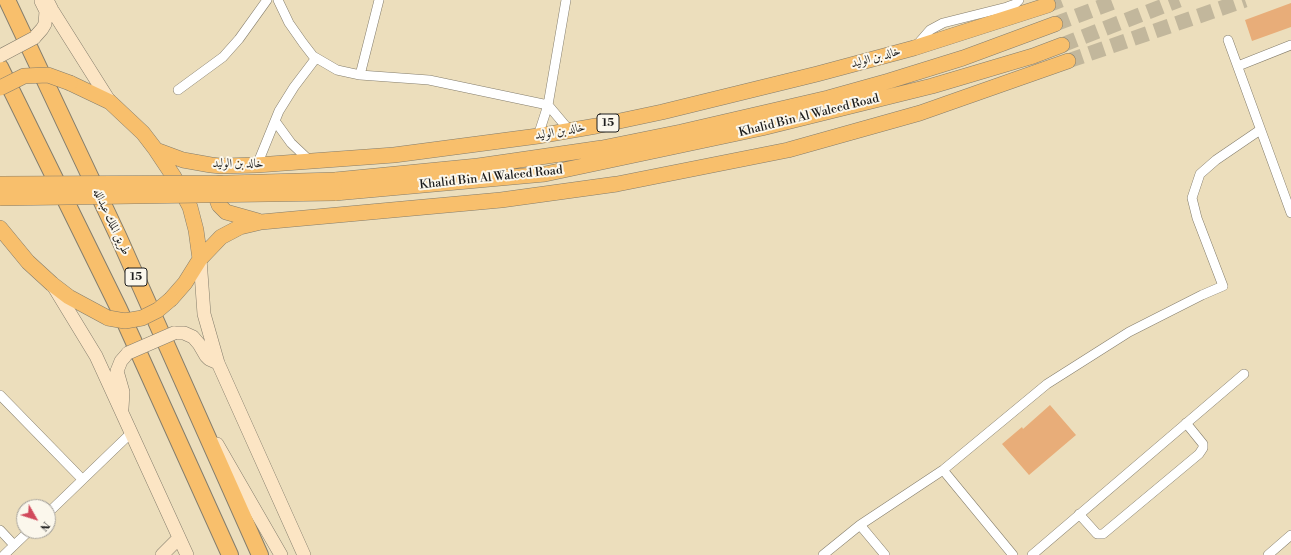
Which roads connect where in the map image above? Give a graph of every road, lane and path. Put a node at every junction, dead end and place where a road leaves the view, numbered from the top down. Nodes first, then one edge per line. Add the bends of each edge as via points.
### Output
1 (7, 0) edge
2 (41, 0) edge
3 (47, 0) edge
4 (267, 0) edge
5 (278, 0) edge
6 (379, 0) edge
7 (566, 0) edge
8 (1019, 0) edge
9 (1048, 5) tunnel mouth
10 (1055, 24) tunnel mouth
11 (1228, 40) dead end
12 (1062, 45) tunnel mouth
13 (1291, 46) edge
14 (914, 48) junction
15 (0, 56) edge
16 (316, 58) junction
17 (1068, 61) tunnel mouth
18 (1238, 66) junction
19 (0, 67) edge
20 (360, 75) junction
21 (0, 88) edge
22 (178, 90) dead end
23 (110, 102) junction
24 (548, 105) junction
25 (275, 121) junction
26 (570, 130) junction
27 (1260, 130) junction
28 (538, 136) junction
29 (156, 150) junction
30 (310, 161) junction
31 (250, 165) junction
32 (0, 184) edge
33 (335, 186) junction
34 (0, 198) edge
35 (1291, 213) edge
36 (261, 222) junction
37 (0, 228) edge
38 (200, 258) junction
39 (52, 284) junction
40 (218, 362) junction
41 (1244, 374) dead end
42 (185, 387) junction
43 (0, 395) edge
44 (122, 411) junction
45 (1186, 423) junction
46 (131, 433) junction
47 (943, 470) junction
48 (82, 479) junction
49 (56, 505) edge
50 (1079, 514) junction
51 (860, 525) junction
52 (0, 530) edge
53 (1291, 535) edge
54 (179, 538) junction
55 (20, 539) edge
56 (14, 545) junction
57 (1279, 552) edge
58 (4, 555) edge
59 (162, 555) edge
60 (187, 555) edge
61 (230, 555) edge
62 (260, 555) edge
63 (281, 555) edge
64 (304, 555) edge
65 (823, 555) edge
66 (885, 555) edge
67 (1013, 555) edge
68 (1032, 555) edge
69 (1268, 555) edge

1 - 42 highway, طريق الملك عبدالله / 15 via 119,238
2 - 15 main road, bridge via 46,11 42,29 34,38
3 - 23 main road
4 - 22 street via 223,57
5 - 16 street via 289,23
6 - 20 street
7 - 24 street
8 - 14 street via 1011,6 943,23 930,30
9 - 14 highway, خالد بن الوليد / 15
10 - 33 highway, Khalid Bin Al Waleed Road via 964,58 890,81 681,132 602,148
11 - 18 street
12 - 33 highway, Khalid Bin Al Waleed Road via 932,86 762,128 553,172
13 - 18 street
14 - 26 highway, خالد بن الوليد / 15 via 662,112
16 - 20 street via 337,70
16 - 25 street via 279,111
17 - 36 highway, 15 via 920,113 780,151 617,184 501,200
18 - 27 street
19 - 61 highway, 15 via 118,309
20 - 24 street via 429,80
21 - 23 highway, bridge via 24,76 48,75
23 - 29 highway via 143,133
24 - 26 street
24 - 28 street
25 - 30 street via 291,144
25 - 31 street
26 - 28 highway, خالد بن الوليد / 15
27 - 35 street
27 - 47 street via 1200,174 1192,198 1223,286 1129,332 1047,384
28 - 30 highway, خالد بن الوليد / 15 via 394,155
29 - 31 highway, خالد بن الوليد / 15 via 183,160 221,166
29 - 38 highway via 190,207
30 - 31 highway, خالد بن الوليد / 15
31 - 36 highway, 15 via 225,176 217,187 216,197 226,212
32 - 33 highway, Khalid Bin Al Waleed Road, bridge via 228,183
33 - 34 highway, Khalid Bin Al Waleed Road, bridge
36 - 38 highway, 15 via 240,227 221,237
37 - 39 highway, 15 via 28,262
38 - 39 highway, 15, bridge via 185,283 171,299 158,310 142,318 125,322 108,318
38 - 40 main road via 204,314
39 - 44 main road via 96,356
40 - 44 main road, bridge via 209,359 193,337 184,333 174,333 128,353 117,371 124,398
40 - 64 main road
41 - 45 street
42 - 62 highway, طريق الملك عبدالله / 15
42 - 63 main road
43 - 48 street
44 - 46 main road
45 - 50 street
45 - 50 street via 1204,444 1199,454 1103,534 1097,534
46 - 48 street
46 - 54 main road
47 - 51 street
47 - 67 street
48 - 49 street
50 - 68 street
51 - 65 street
51 - 66 street
52 - 56 street
53 - 57 street
54 - 59 main road
54 - 60 main road
55 - 56 street
56 - 58 street
57 - 69 street

